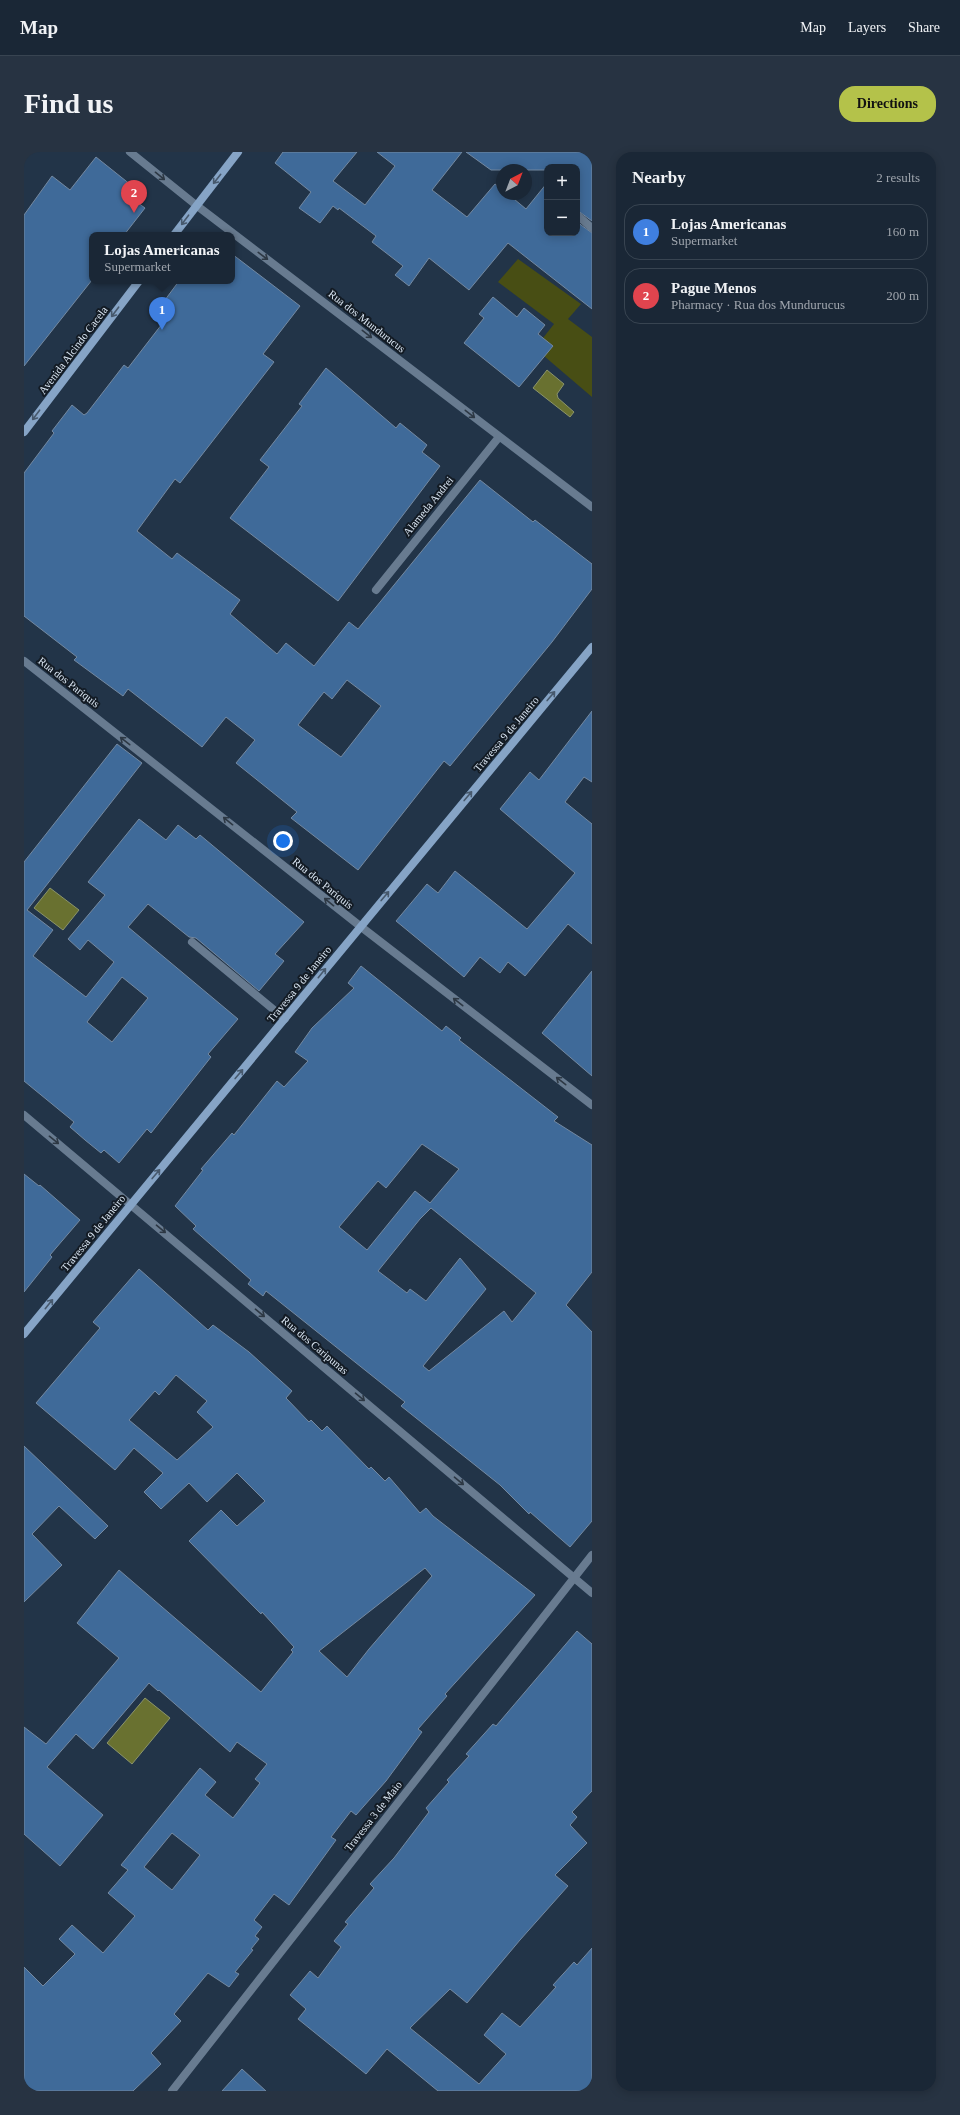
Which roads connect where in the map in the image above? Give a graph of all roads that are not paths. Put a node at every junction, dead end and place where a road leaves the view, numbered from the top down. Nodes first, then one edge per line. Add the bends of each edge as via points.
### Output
1 (130, 152) edge
2 (238, 152) edge
3 (196, 205) junction
4 (580, 218) edge
5 (592, 228) edge
6 (176, 232) edge
7 (231, 232) edge
8 (235, 235) edge
9 (137, 284) edge
10 (24, 432) edge
11 (499, 437) junction
12 (592, 507) edge
13 (376, 590) dead end
14 (592, 647) edge
15 (24, 661) edge
16 (360, 926) junction
17 (192, 942) dead end
18 (285, 1019) junction
19 (592, 1105) edge
20 (24, 1115) edge
21 (131, 1204) junction
22 (24, 1334) edge
23 (592, 1555) edge
24 (573, 1578) junction
25 (592, 1593) edge
26 (172, 2091) edge

1 -> 3 street, Rua dos Mundurucus
2 -> 3 main road
3 -> 6 main road
3 -> 7 street, Rua dos Mundurucus
4 - 5 street
8 -> 11 street, Rua dos Mundurucus
9 -> 10 main road, Avenida Alcindo Cacela
11 - 12 street, Rua dos Mundurucus
11 - 13 street, Alameda Andrei
16 -> 14 main road, Travessa 9 de Janeiro
16 -> 15 street, Rua dos Pariquis
18 -> 16 main road, Travessa 9 de Janeiro
19 -> 16 street, Rua dos Pariquis
17 - 18 street
21 -> 18 main road, Travessa 9 de Janeiro
20 -> 21 street, Rua dos Caripunas
22 -> 21 main road, Travessa 9 de Janeiro
21 -> 24 street, Rua dos Caripunas
23 - 24 street, Travessa 3 de Maio
24 - 25 street, Rua dos Caripunas
24 - 26 street, Travessa 3 de Maio

